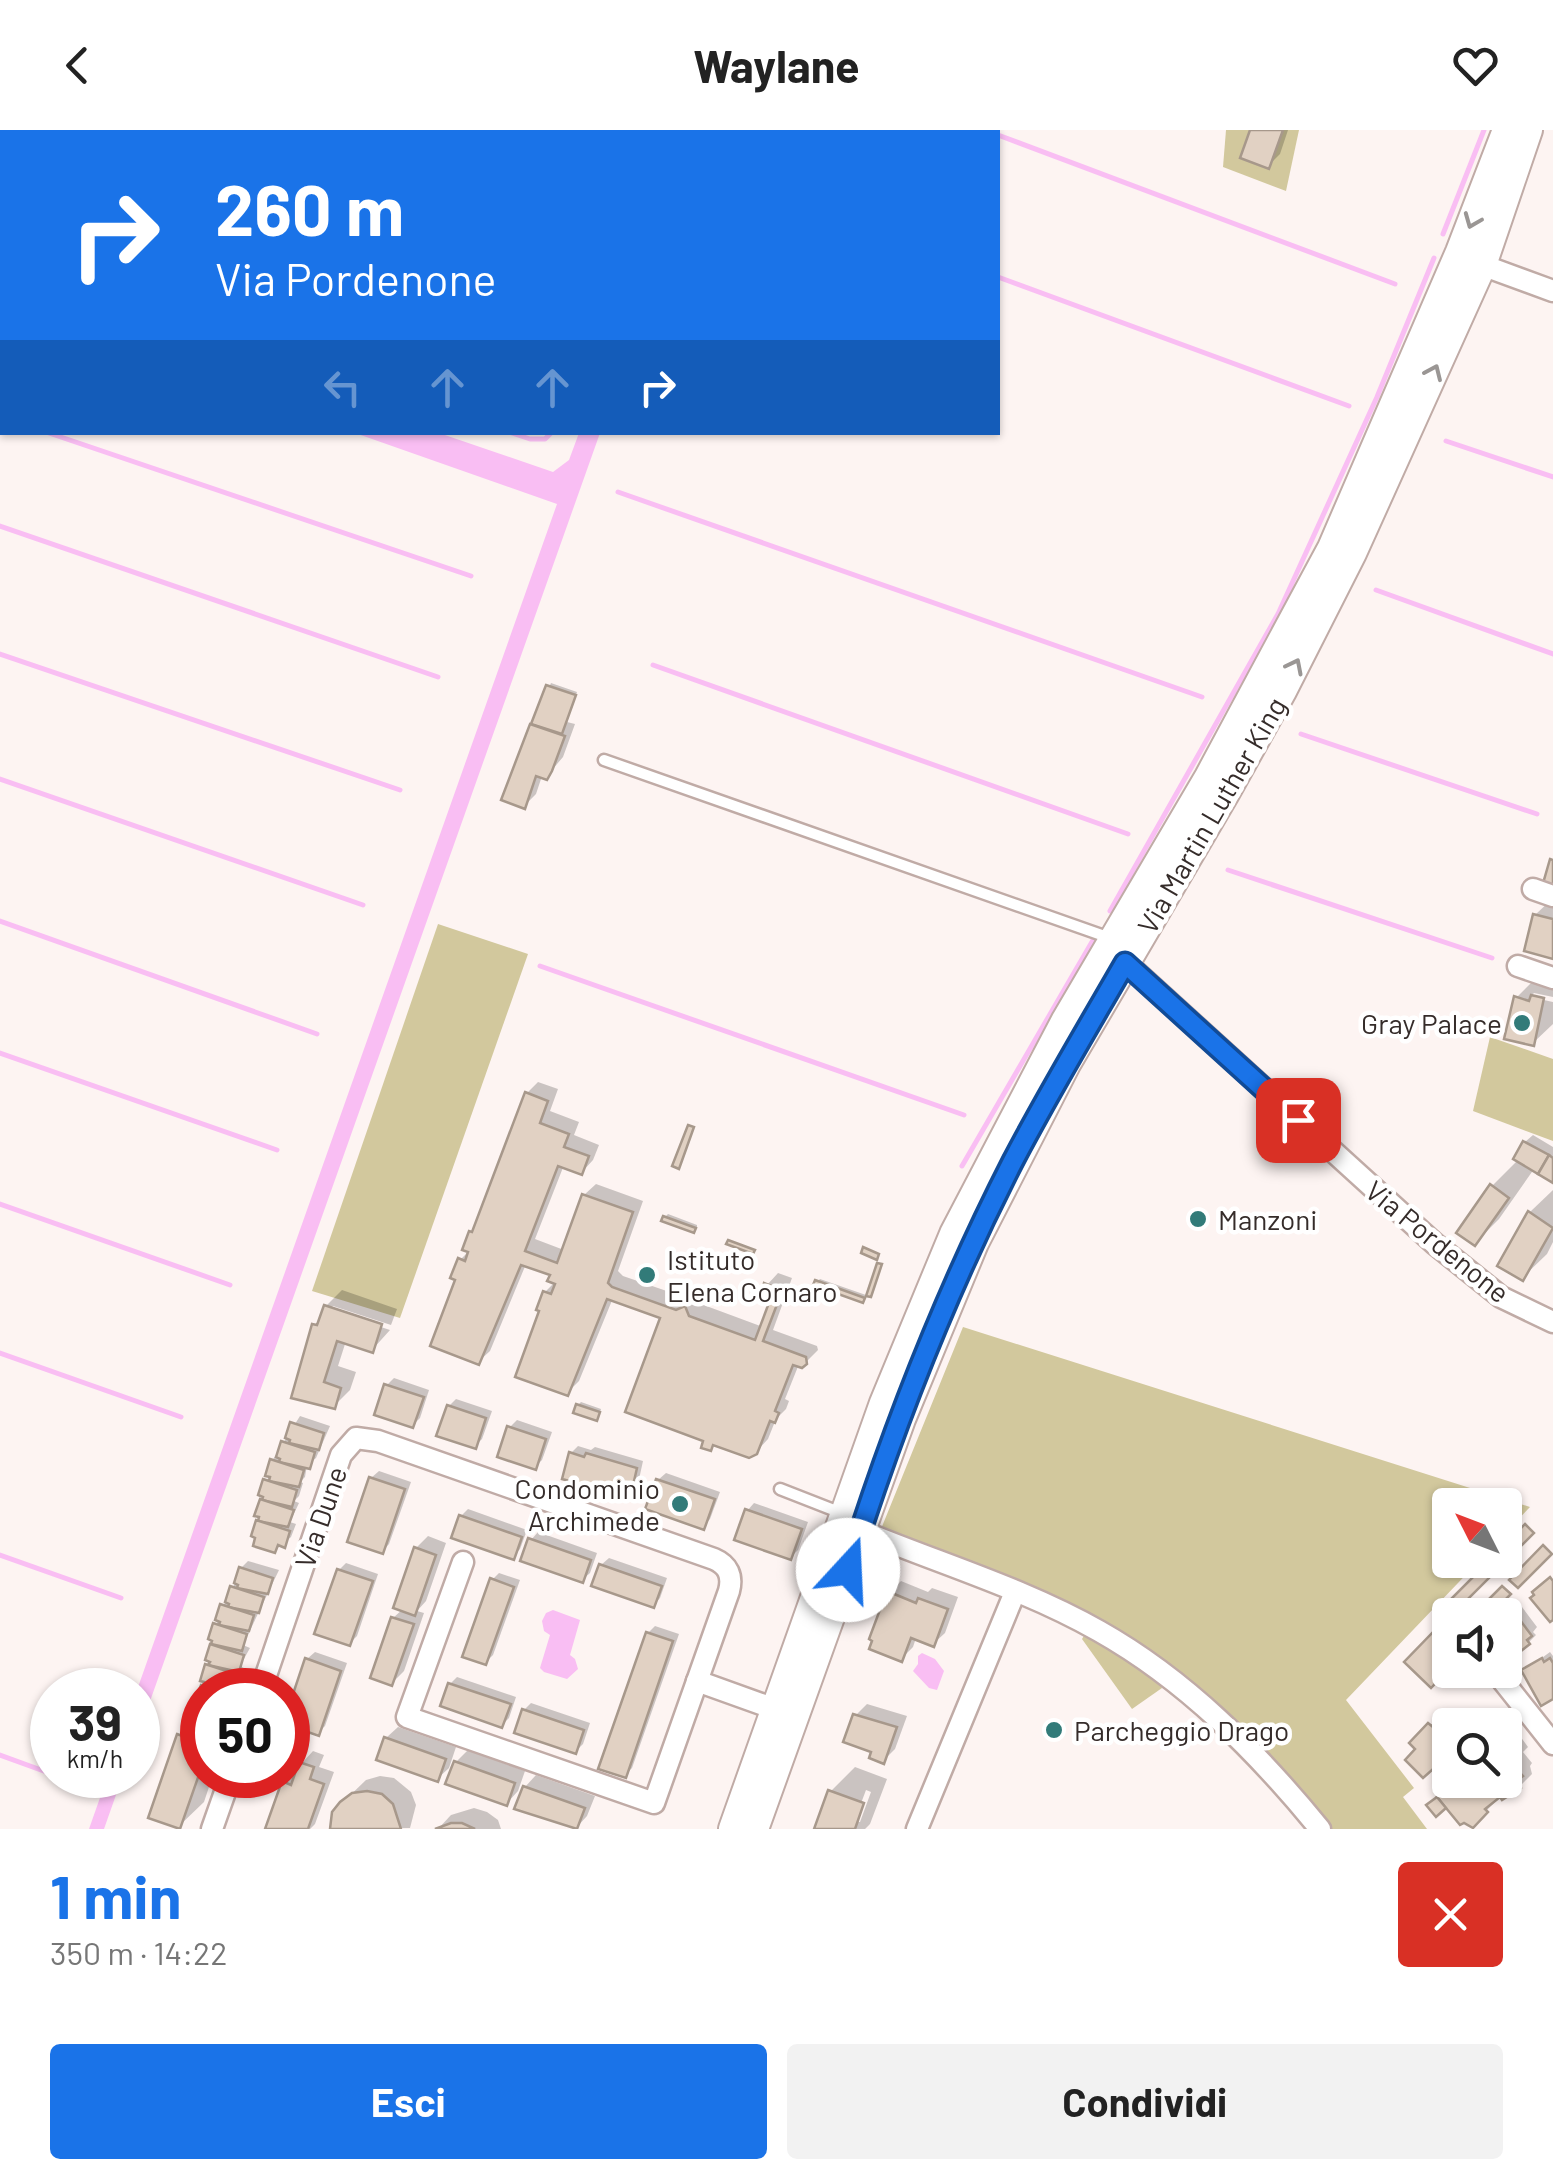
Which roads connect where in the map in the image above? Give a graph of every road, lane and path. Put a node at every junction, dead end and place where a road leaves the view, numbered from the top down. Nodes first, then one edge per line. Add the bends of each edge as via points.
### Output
1 (1506, 130) edge
2 (1528, 130) edge
3 (1482, 265) junction
4 (1553, 290) edge
5 (604, 760) dead end
6 (1116, 950) junction
7 (1518, 966) dead end
8 (1553, 978) edge
9 (1553, 1322) edge
10 (780, 1489) dead end
11 (854, 1520) junction
12 (463, 1562) dead end
13 (1015, 1592) junction
14 (810, 1610) junction
15 (269, 1668) edge
16 (697, 1680) junction
17 (1509, 1688) edge
18 (764, 1704) junction
19 (1553, 1744) edge
20 (223, 1798) edge
21 (741, 1825) edge
22 (212, 1829) edge
23 (918, 1829) edge
24 (1320, 1829) edge

1 -> 6 main road, Via Martin Luther King via 1332,548
2 - 3 main road, Via Martin Luther King
3 - 4 street
6 -> 3 main road, Via Martin Luther King via 1282,691
5 - 6 lane
6 - 9 street, Via Pordenone via 1435,1244 1501,1297
6 - 11 main road, Via Martin Luther King via 974,1243
7 - 8 street
10 - 11 lane
11 - 13 street via 874,1536
11 - 14 main road, Via Martin Luther King
11 - 21 main road, Via Martin Luther King
12 - 16 street, Via Dune via 406,1716 654,1804
13 - 23 street
13 - 24 street via 1100,1631 1182,1689 1253,1750
14 - 18 street
14 - 21 main road, Via Martin Luther King
15 - 16 street, Via Dune via 341,1456 350,1441 363,1438 721,1562 731,1582
16 - 18 street
17 - 19 street
18 - 21 street via 745,1769
20 - 22 street

